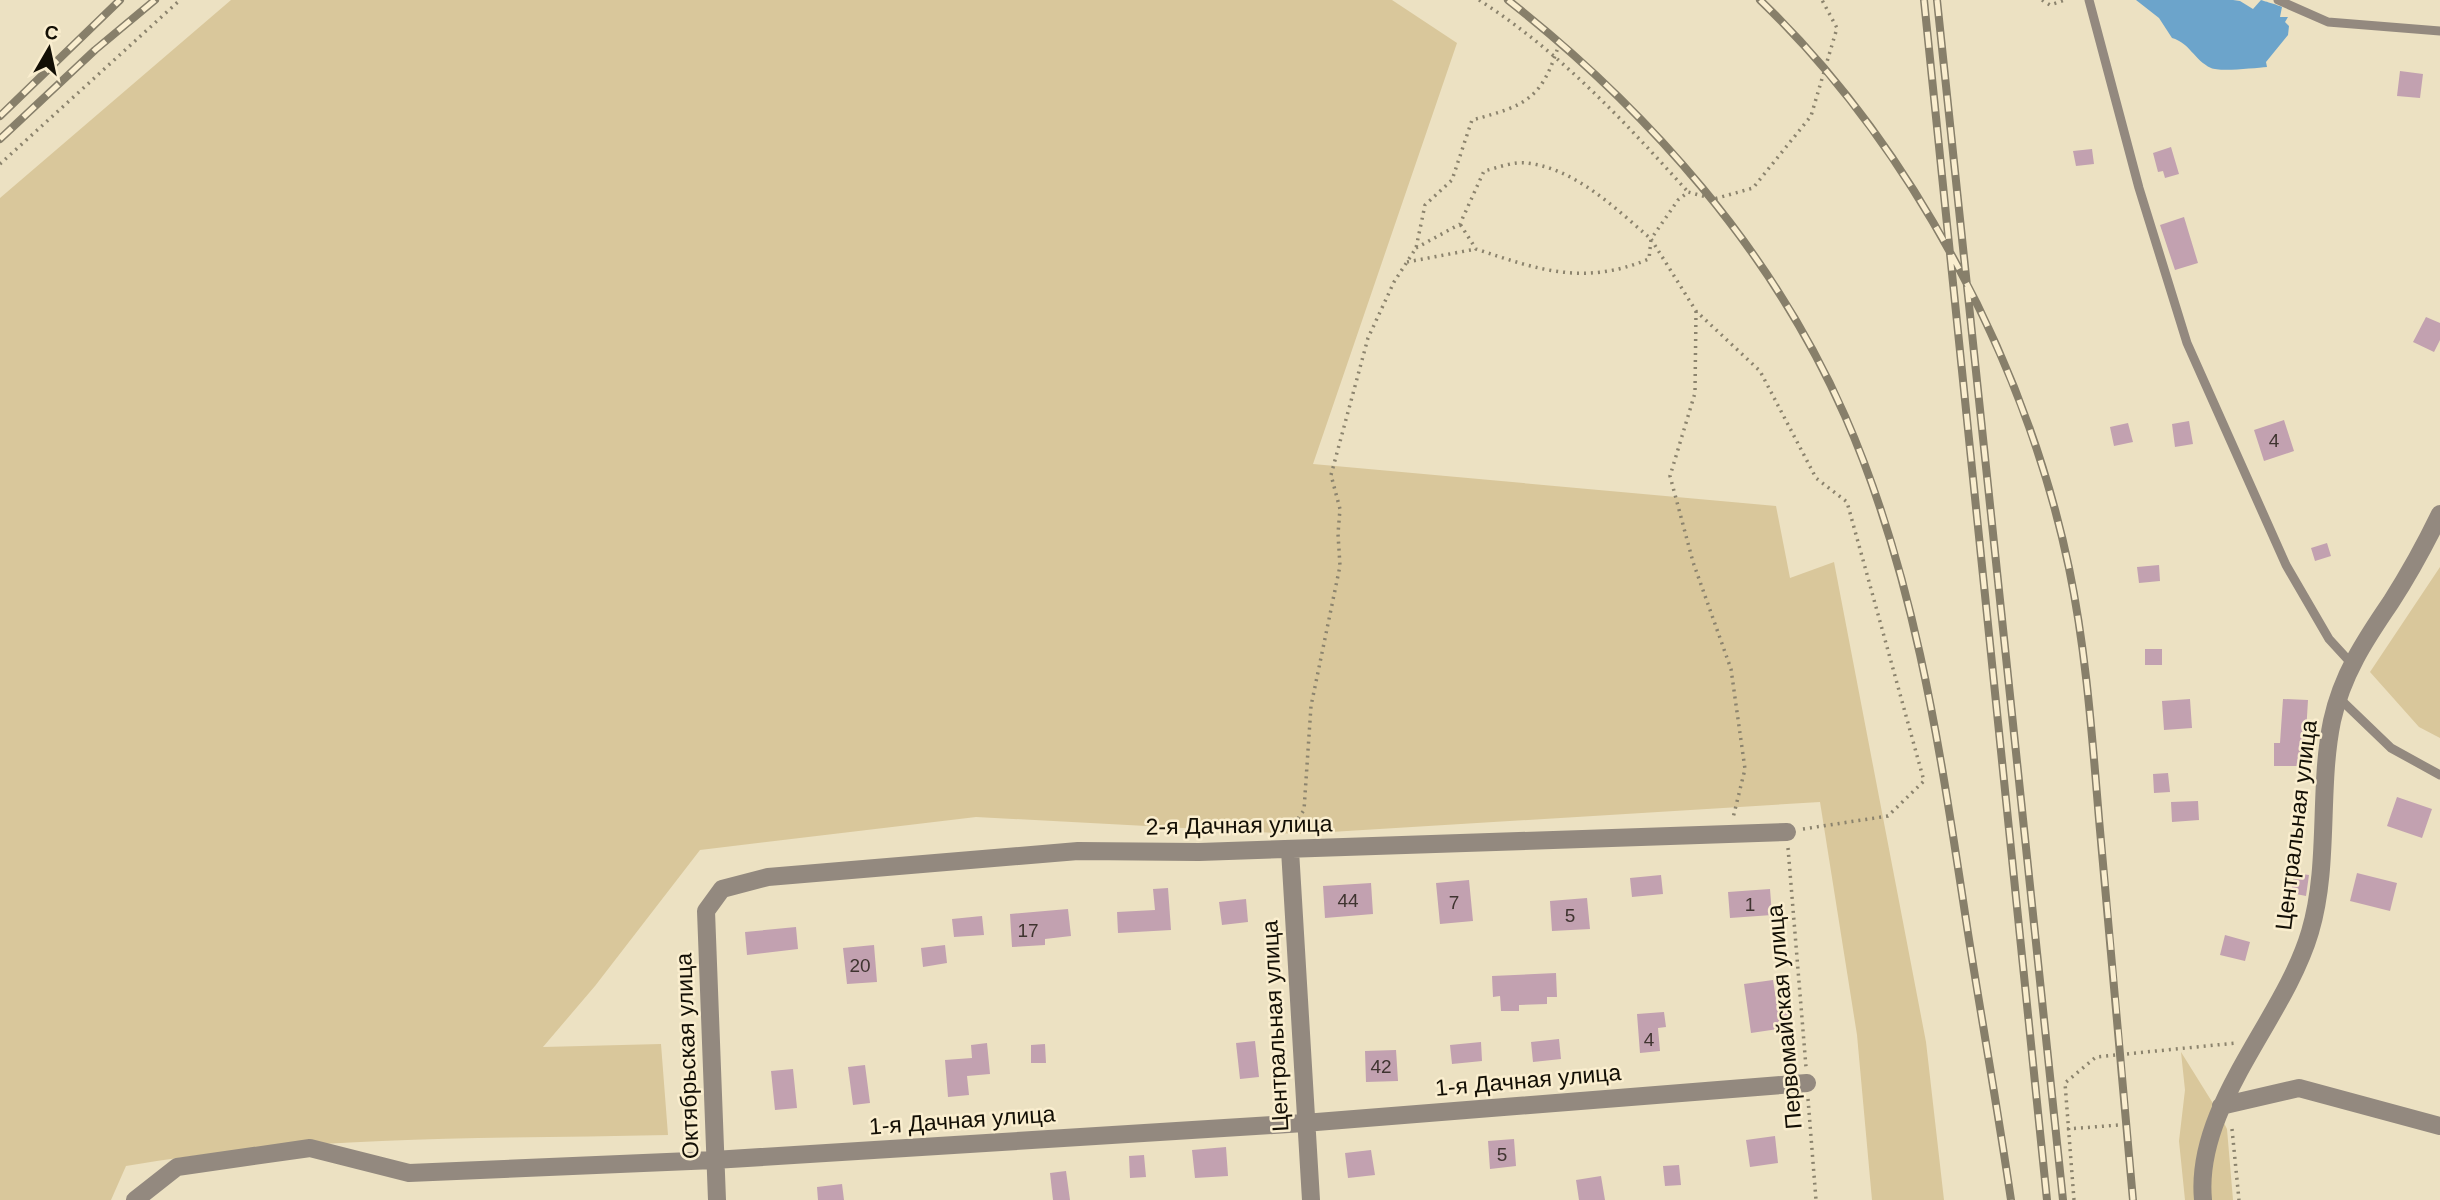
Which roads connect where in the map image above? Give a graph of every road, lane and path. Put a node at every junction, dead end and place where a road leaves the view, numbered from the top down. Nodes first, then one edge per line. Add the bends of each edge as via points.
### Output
1 (180, 0) edge
2 (1479, 0) edge
3 (1822, 0) edge
4 (2042, 0) edge
5 (2065, 0) edge
6 (2090, 0) edge
7 (2278, 0) edge
8 (2440, 31) edge
9 (1560, 41) dead end
10 (1554, 59) junction
11 (0, 164) edge
12 (1688, 192) junction
13 (1460, 224) junction
14 (1651, 239) junction
15 (1416, 248) junction
16 (1476, 249) junction
17 (1407, 262) junction
18 (1696, 311) junction
19 (2440, 514) edge
20 (2351, 663) junction
21 (2339, 698) junction
22 (2440, 775) edge
23 (1729, 832) junction
24 (1787, 832) junction
25 (1290, 850) junction
26 (706, 911) joint
27 (2259, 1040) junction
28 (1807, 1083) junction
29 (2221, 1106) junction
30 (1304, 1122) junction
31 (2119, 1125) dead end
32 (2440, 1126) edge
33 (2067, 1129) junction
34 (714, 1160) junction
35 (135, 1200) edge
36 (718, 1200) edge
37 (1311, 1200) edge
38 (1816, 1200) edge
39 (2074, 1200) edge
40 (2203, 1200) edge
41 (2239, 1200) edge

1 - 11 path
2 - 10 path via 1505,16
3 - 12 path via 1837,28 1811,116 1754,188 1714,199
4 - 5 path via 2050,5
6 - 20 lane via 2139,188 2188,343 2286,565 2329,639
7 - 8 lane via 2328,22
9 - 10 path
10 - 12 path via 1609,105
10 - 15 path via 1533,95 1515,109 1472,120 1452,180 1425,205
12 - 14 path
13 - 14 path via 1485,172 1524,162 1561,171 1605,199
13 - 15 path
13 - 16 path
14 - 16 path via 1650,259 1625,269 1577,275 1526,266
14 - 18 path
15 - 17 path
16 - 17 path
17 - 25 path via 1368,338 1331,475 1340,509 1340,566 1311,706 1304,810 1289,832
18 - 23 path via 1695,393 1670,476 1693,562 1731,669 1745,769
18 - 24 path via 1760,371 1816,478 1847,502 1924,780 1888,816
19 - 20 street, Центральная улица via 2419,557
20 - 21 street, Центральная улица
21 - 22 lane via 2391,748
21 - 27 street, Центральная улица via 2332,721 2311,931
23 - 24 street, 2-я Дачная улица
23 - 25 street, 2-я Дачная улица
24 - 28 path, Первомайская улица
25 - 26 street, 2-я Дачная улица via 1078,850 768,877 722,889
25 - 30 street, Центральная улица
26 - 34 street, Октябрьская улица
27 - 29 street, Центральная улица
27 - 33 path via 2096,1058 2065,1083
28 - 30 street, 1-я Дачная улица
28 - 38 path, Первомайская улица
29 - 32 street via 2299,1088
29 - 40 street, Центральная улица via 2200,1174
29 - 41 path via 2232,1125
30 - 34 street, 1-я Дачная улица
30 - 37 street, Центральная улица
31 - 33 path
33 - 39 path
34 - 35 street, 1-я Дачная улица via 410,1173 310,1148 177,1167
34 - 36 street, Октябрьская улица

